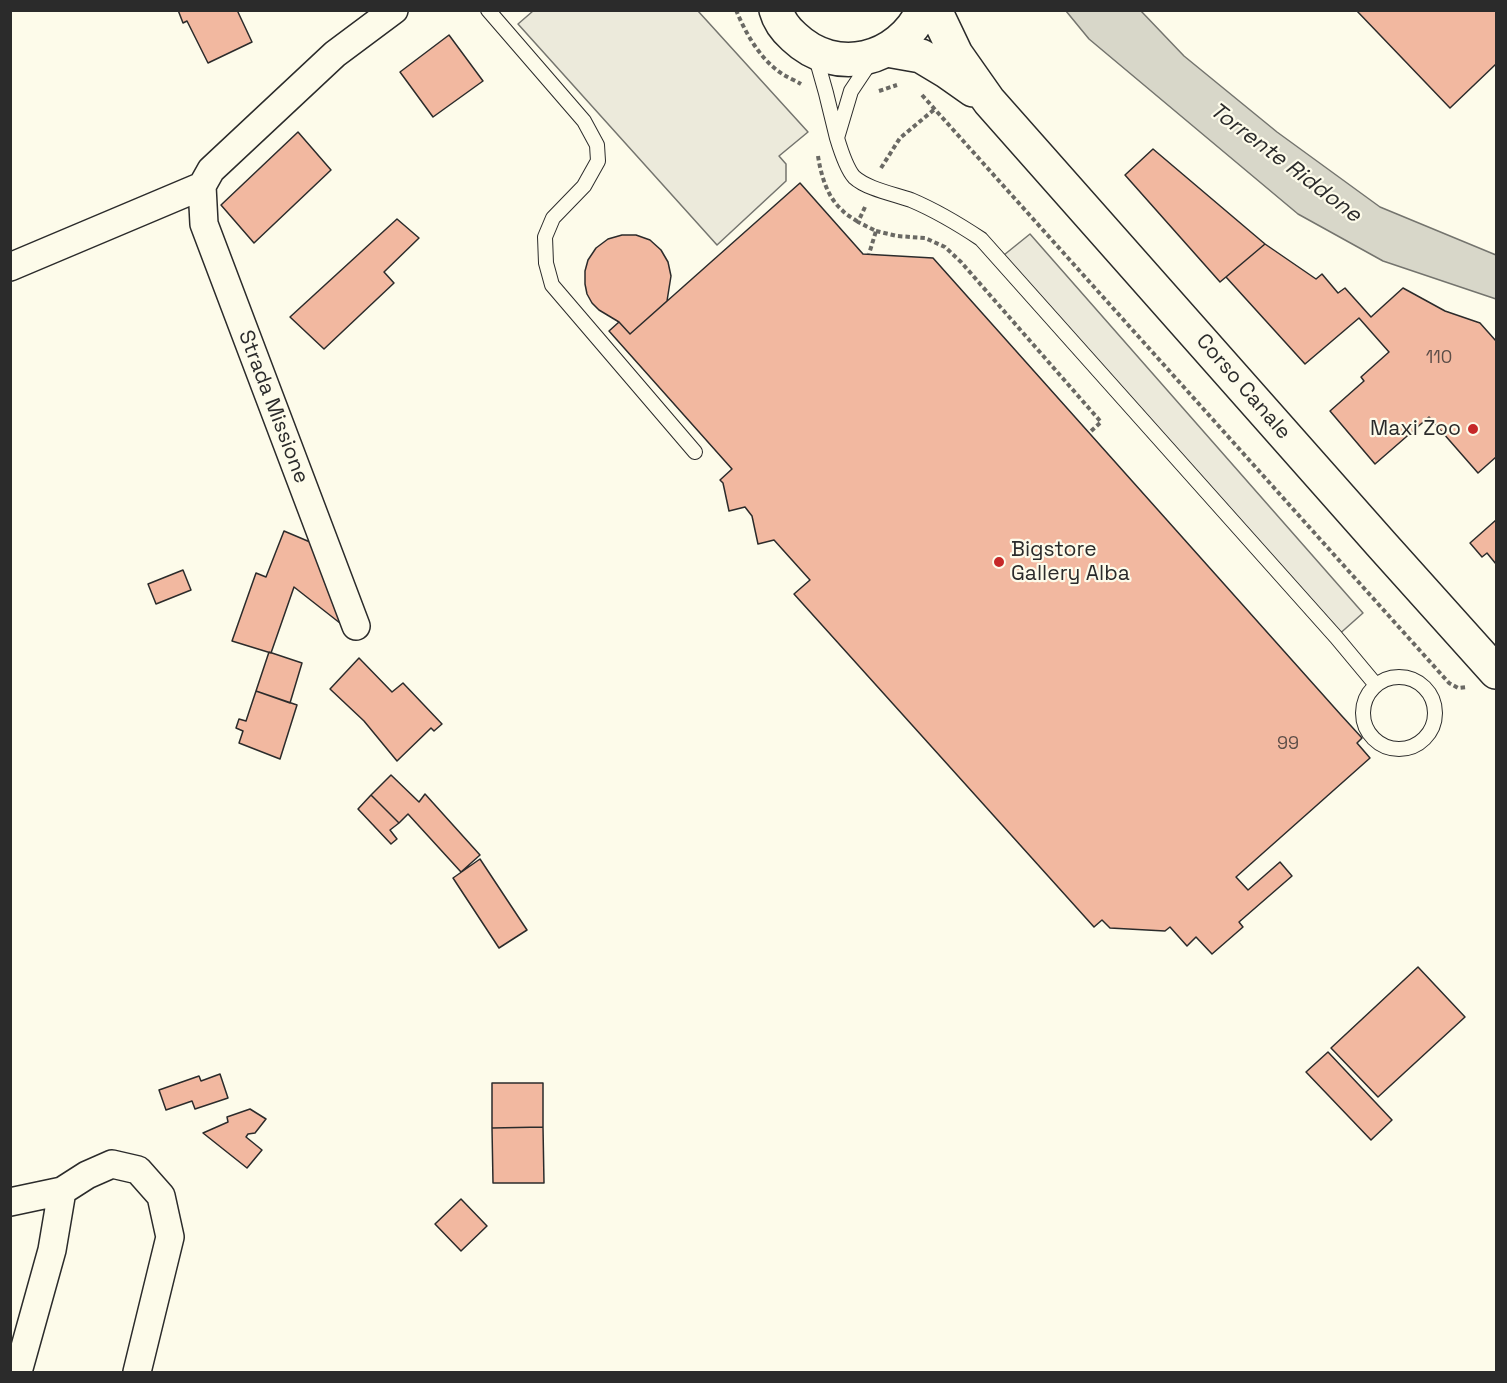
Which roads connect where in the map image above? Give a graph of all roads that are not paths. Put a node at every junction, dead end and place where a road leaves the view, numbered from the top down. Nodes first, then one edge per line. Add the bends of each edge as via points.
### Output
1 (394, 10) edge
2 (488, 10) edge
3 (923, 10) edge
4 (935, 10) edge
5 (774, 12) edge
6 (814, 52) junction
7 (881, 53) junction
8 (989, 101) junction
9 (837, 138) junction
10 (202, 186) junction
11 (10, 267) edge
12 (695, 452) dead end
13 (356, 626) dead end
14 (1485, 679) edge
15 (1376, 685) junction
16 (62, 1191) junction
17 (10, 1202) edge
18 (18, 1372) edge
19 (137, 1372) edge

1 - 10 street via 335,54 211,170
2 - 12 lane via 584,121 597,145 598,161 584,186 553,218 545,237 552,285
3 - 7 main road via 906,36
4 - 8 main road, Corso Canale via 956,54
5 - 6 main road, Corso Canale via 787,30
6 - 7 main road, Corso Canale via 848,60
6 - 9 lane
7 - 8 main road, Corso Canale via 921,56
7 - 9 lane via 852,91
8 - 14 main road, Corso Canale via 1382,545
9 - 15 lane via 854,176 950,218 981,239
10 - 11 street
10 - 13 street, Strada Missione via 204,224
15 - 15 lane via 1369,692 1362,714 1369,735 1388,748 1399,750 1421,743 1434,724 1436,712 1428,691 1420,683 1398,676
16 - 17 street
16 - 18 street via 52,1250
16 - 19 street via 112,1164 138,1170 161,1197 170,1238

